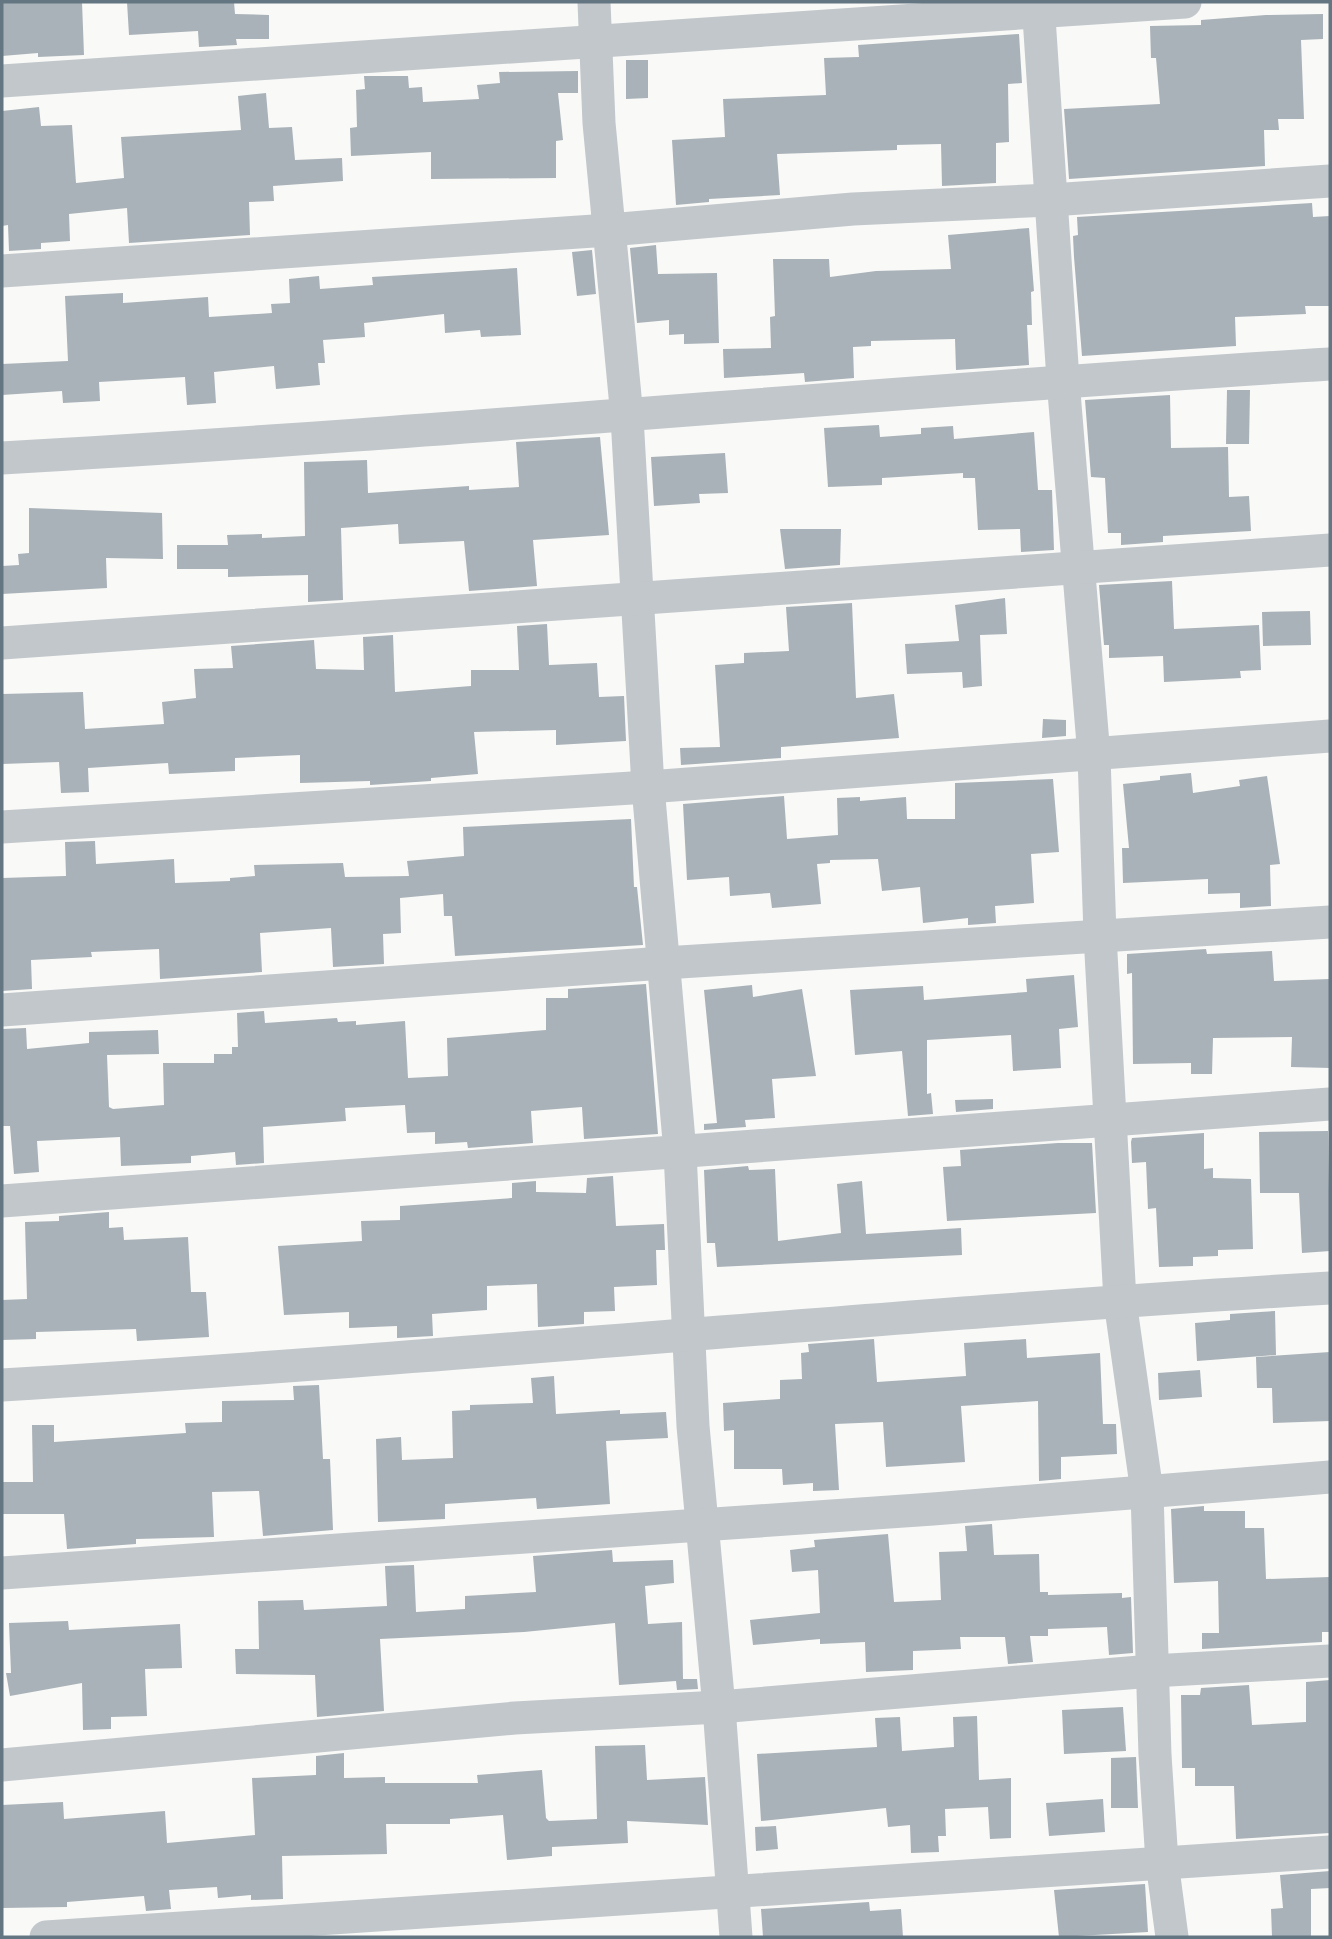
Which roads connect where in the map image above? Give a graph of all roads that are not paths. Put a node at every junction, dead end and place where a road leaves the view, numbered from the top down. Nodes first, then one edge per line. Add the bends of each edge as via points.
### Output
1 (594, 2) edge
2 (1185, 2) edge
3 (1038, 8) edge
4 (596, 40) junction
5 (2, 81) edge
6 (1330, 181) edge
7 (1051, 200) junction
8 (609, 230) junction
9 (2, 271) edge
10 (1330, 364) edge
11 (1063, 380) junction
12 (627, 416) junction
13 (2, 458) edge
14 (1330, 550) edge
15 (1079, 568) junction
16 (636, 601) junction
17 (2, 643) edge
18 (1330, 736) edge
19 (1094, 755) junction
20 (648, 787) junction
21 (2, 827) edge
22 (1330, 922) edge
23 (1100, 934) junction
24 (664, 963) junction
25 (2, 1010) edge
26 (1330, 1104) edge
27 (1109, 1119) junction
28 (680, 1152) junction
29 (2, 1201) edge
30 (1330, 1288) edge
31 (1120, 1301) junction
32 (687, 1336) junction
33 (2, 1385) edge
34 (1330, 1477) edge
35 (1147, 1492) junction
36 (703, 1523) junction
37 (2, 1573) edge
38 (1330, 1661) edge
39 (1152, 1671) junction
40 (719, 1707) junction
41 (2, 1765) edge
42 (1330, 1852) edge
43 (1162, 1862) junction
44 (732, 1893) junction
45 (46, 1937) edge
46 (736, 1937) edge
47 (1172, 1937) edge

1 - 4 street
2 - 3 street
3 - 4 street
3 - 7 street
4 - 5 street
4 - 8 street
6 - 7 street
7 - 8 street via 853,209
7 - 11 street
8 - 9 street
8 - 12 street
10 - 11 street
11 - 12 street
11 - 15 street
12 - 13 street
12 - 16 street
14 - 15 street
15 - 16 street
15 - 19 street
16 - 17 street
16 - 20 street
18 - 19 street
19 - 20 street
19 - 23 street
20 - 21 street
20 - 24 street
22 - 23 street
23 - 24 street
23 - 27 street
24 - 25 street
24 - 28 street
26 - 27 street
27 - 28 street
27 - 31 street
28 - 29 street
28 - 32 street
30 - 31 street
31 - 32 street
31 - 35 street
32 - 33 street
32 - 36 street
34 - 35 street
35 - 36 street
35 - 39 street
36 - 37 street
36 - 40 street
38 - 39 street
39 - 40 street
39 - 43 street
40 - 41 street via 515,1718
40 - 44 street
42 - 43 street
43 - 44 street
43 - 47 street
44 - 45 street
44 - 46 street

